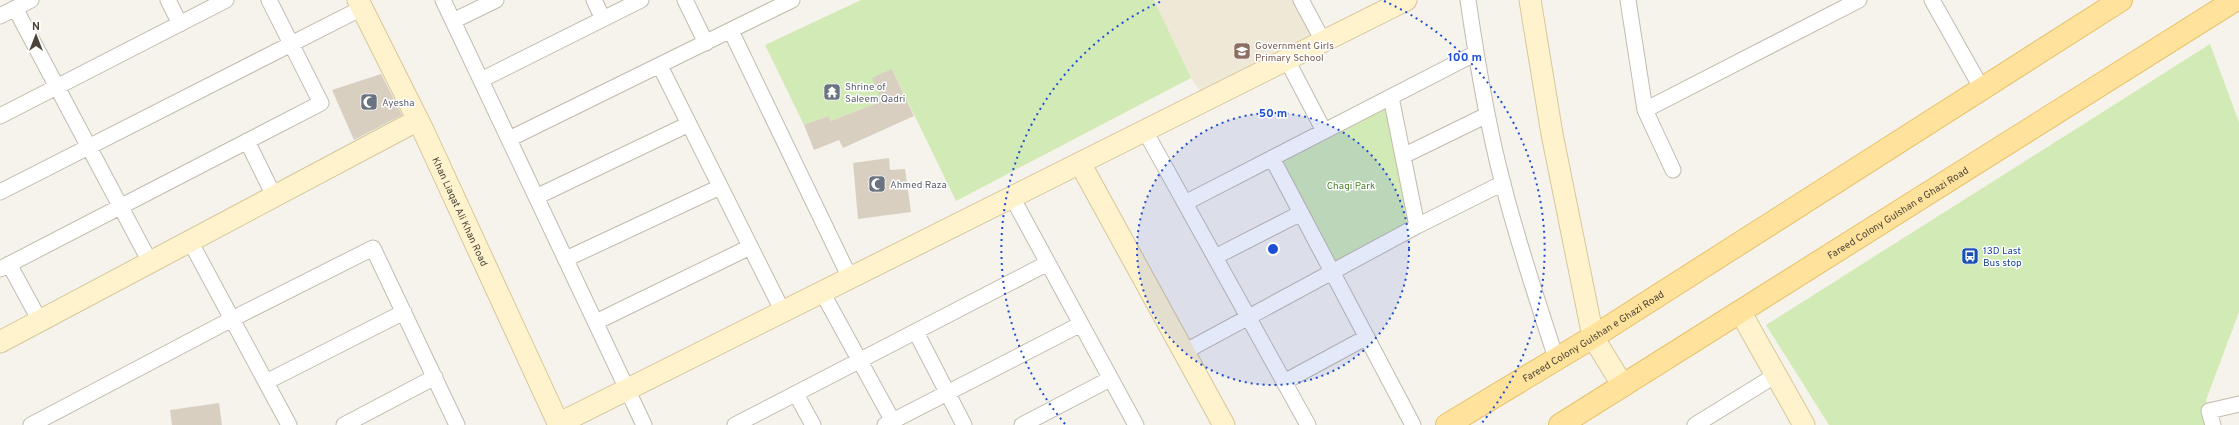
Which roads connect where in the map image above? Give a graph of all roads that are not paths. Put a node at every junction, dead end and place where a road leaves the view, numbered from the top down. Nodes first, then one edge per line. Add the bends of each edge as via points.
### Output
1 (31, 0) edge
2 (168, 0) edge
3 (226, 0) edge
4 (269, 0) edge
5 (443, 0) edge
6 (496, 0) edge
7 (594, 0) edge
8 (641, 0) edge
9 (685, 0) edge
10 (792, 0) edge
11 (1301, 0) edge
12 (1406, 0) edge
13 (1468, 0) edge
14 (1530, 0) edge
15 (1628, 0) edge
16 (1859, 0) edge
17 (1932, 0) edge
18 (2121, 0) edge
19 (2235, 0) edge
20 (360, 4) edge
21 (1378, 6) edge
22 (15, 8) junction
23 (0, 16) edge
24 (603, 19) junction
25 (453, 21) junction
26 (180, 24) junction
27 (731, 31) junction
28 (1323, 42) junction
29 (706, 43) junction
30 (291, 44) junction
31 (1476, 53) junction
32 (1287, 60) junction
33 (660, 66) junction
34 (481, 80) junction
35 (57, 88) junction
36 (1982, 89) junction
37 (1391, 97) junction
38 (1645, 110) junction
39 (1487, 115) junction
40 (0, 116) edge
41 (418, 120) junction
42 (689, 124) junction
43 (1145, 131) junction
44 (1324, 131) junction
45 (509, 139) junction
46 (247, 142) junction
47 (88, 146) junction
48 (1403, 156) junction
49 (1272, 158) junction
50 (1080, 163) junction
51 (1672, 170) dead end
52 (1502, 183) junction
53 (720, 187) junction
54 (0, 192) edge
55 (274, 196) junction
56 (536, 197) junction
57 (1012, 197) junction
58 (1185, 203) junction
59 (121, 208) junction
60 (1301, 214) junction
61 (1417, 226) junction
62 (190, 241) junction
63 (750, 247) junction
64 (1215, 257) junction
65 (566, 259) junction
66 (150, 262) junction
67 (1048, 264) junction
68 (5, 266) edge
69 (1333, 272) junction
70 (850, 278) junction
71 (822, 292) junction
72 (404, 312) junction
73 (783, 312) junction
74 (1741, 313) junction
75 (1248, 317) junction
76 (232, 319) junction
77 (40, 321) junction
78 (596, 322) junction
79 (1081, 324) junction
80 (916, 332) junction
81 (1366, 337) junction
82 (1593, 337) junction
83 (0, 342) edge
84 (1184, 352) junction
85 (1556, 358) junction
86 (860, 361) junction
87 (1776, 375) junction
88 (434, 377) junction
89 (1110, 379) junction
90 (266, 382) junction
91 (1284, 382) junction
92 (1623, 386) junction
93 (628, 389) junction
94 (947, 393) junction
95 (796, 394) junction
96 (2239, 404) edge
97 (891, 424) edge
98 (31, 425) edge
99 (289, 425) edge
100 (344, 425) edge
101 (457, 425) edge
102 (558, 425) edge
103 (644, 425) edge
104 (735, 425) edge
105 (813, 425) edge
106 (964, 425) edge
107 (1022, 425) edge
108 (1136, 425) edge
109 (1224, 425) edge
110 (1308, 425) edge
111 (1413, 425) edge
112 (1447, 425) edge
113 (1560, 425) edge
114 (1696, 425) edge
115 (1804, 425) edge
116 (2213, 425) edge

1 - 22 street
2 - 26 street
3 - 26 street
4 - 30 street
5 - 25 street
6 - 25 street
7 - 24 street
8 - 24 street
9 - 29 street
10 - 27 street
11 - 28 street
12 - 21 street
13 - 31 street
14 - 82 street via 1552,134
15 - 38 street
16 - 38 street
17 - 36 street
18 - 36 main road, Fareed Colony Gulshan e Ghazi Road
19 - 74 main road, Fareed Colony Gulshan e Ghazi Road
20 - 30 street
20 - 41 street, Khan Liaqat Ali Khan Road
21 - 28 street
22 - 23 street
22 - 35 street
24 - 34 street
25 - 34 street
26 - 35 street
27 - 29 street
27 - 70 street
28 - 32 street
29 - 33 street
30 - 46 street via 321,103
30 - 47 street
31 - 37 street
31 - 39 street
32 - 43 street
32 - 44 street
33 - 42 street
33 - 45 street
34 - 45 street
35 - 40 street
35 - 47 street
36 - 82 main road, Fareed Colony Gulshan e Ghazi Road
37 - 44 street
37 - 48 street
38 - 51 street
39 - 48 street
39 - 52 street
41 - 55 street
41 - 102 street, Khan Liaqat Ali Khan Road
42 - 53 street
42 - 56 street
43 - 50 street
43 - 58 street
44 - 49 street
45 - 56 street
46 - 55 street
46 - 59 street
47 - 54 street
47 - 59 street
48 - 61 street
49 - 58 street
49 - 60 street
50 - 57 street
50 - 84 street
52 - 61 street
52 - 85 street
53 - 63 street
53 - 65 street
55 - 62 street
56 - 65 street
57 - 67 street
57 - 70 street
58 - 64 street
59 - 66 street
59 - 68 street
60 - 64 street
60 - 69 street
61 - 69 street
62 - 66 street
62 - 76 street
63 - 73 street
63 - 78 street
64 - 75 street
65 - 78 street
66 - 77 street
67 - 79 street
67 - 80 street
68 - 77 street
69 - 75 street
69 - 81 street
70 - 71 street
71 - 73 street
71 - 86 street
72 - 76 street via 373,248
72 - 88 street
72 - 90 street
73 - 93 street
74 - 87 street
74 - 92 main road, Fareed Colony Gulshan e Ghazi Road
75 - 84 street
75 - 91 street
76 - 90 street
76 - 98 street
77 - 83 street
78 - 93 street
79 - 89 street
79 - 94 street
80 - 86 street
80 - 94 street
81 - 91 street
81 - 111 street
82 - 85 main road, Fareed Colony Gulshan e Ghazi Road
82 - 92 street
84 - 109 street
85 - 112 main road, Fareed Colony Gulshan e Ghazi Road
86 - 95 street
86 - 97 street
87 - 114 street
87 - 115 street
88 - 100 street
88 - 101 street
89 - 107 street
89 - 108 street
90 - 99 street
91 - 110 street
92 - 113 main road, Fareed Colony Gulshan e Ghazi Road
93 - 102 street
93 - 103 street
94 - 97 street
94 - 106 street
95 - 104 street
95 - 105 street
96 - 116 street via 2209,411

